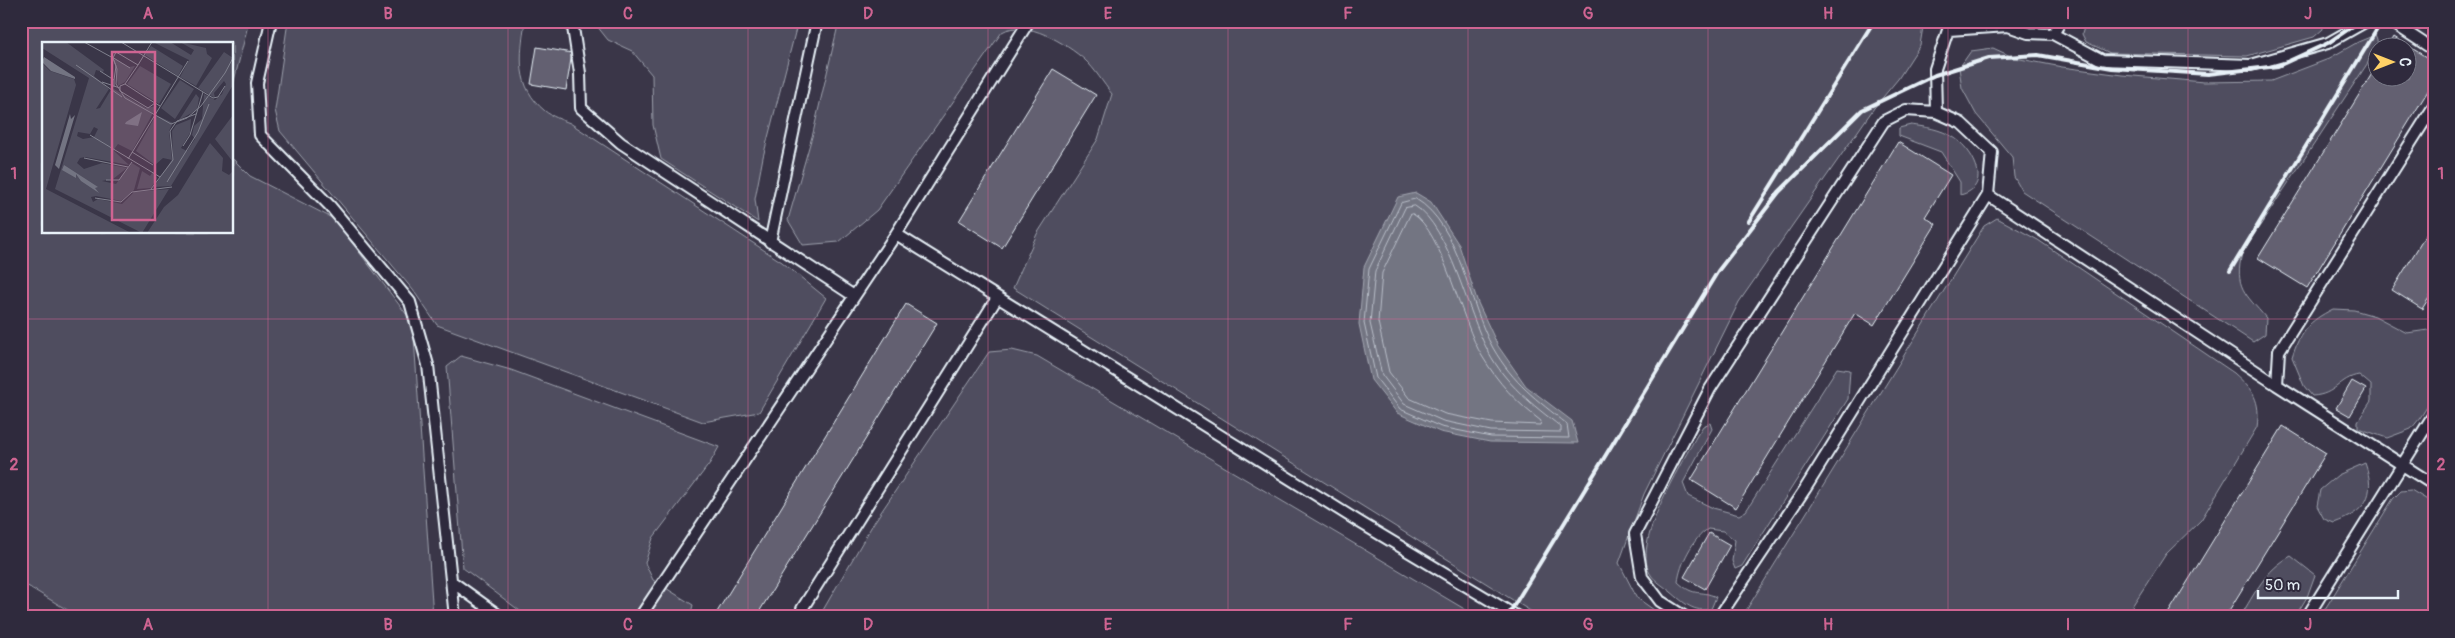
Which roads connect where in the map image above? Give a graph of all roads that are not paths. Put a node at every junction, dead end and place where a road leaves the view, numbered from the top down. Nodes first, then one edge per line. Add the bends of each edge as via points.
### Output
1 (271, 21) edge
2 (572, 21) edge
3 (817, 21) edge
4 (1029, 21) edge
5 (2061, 21) edge
6 (2367, 21) edge
7 (2390, 21) edge
8 (1950, 26) edge
9 (2052, 34) junction
10 (2434, 50) edge
11 (2434, 106) edge
12 (1936, 112) junction
13 (1988, 195) junction
14 (896, 234) junction
15 (770, 242) junction
16 (854, 296) junction
17 (998, 298) junction
18 (2277, 385) junction
19 (2434, 414) edge
20 (2402, 465) junction
21 (2434, 485) edge
22 (451, 581) junction
23 (802, 609) dead end
24 (455, 617) edge
25 (501, 617) edge
26 (640, 617) edge
27 (1518, 617) edge
28 (1685, 617) edge
29 (1719, 617) edge
30 (2307, 617) edge

1 - 22 lane via 257,83 260,135 330,206 410,302 428,366
2 - 15 lane via 580,73 581,108 622,143
3 - 15 lane
4 - 14 lane
5 - 9 lane
6 - 9 lane via 2328,43 2251,65 2102,60
7 - 10 lane
8 - 9 lane via 2008,26 2028,33
8 - 12 lane via 1935,69
11 - 18 lane via 2279,351
12 - 13 lane via 1961,123 1992,152
12 - 28 lane via 1906,110 1884,121 1710,389 1635,534 1642,577 1660,601
13 - 18 lane
13 - 29 lane via 1805,489
14 - 16 lane
14 - 17 lane
15 - 16 lane
16 - 26 lane
17 - 23 lane
17 - 27 lane
18 - 20 lane
19 - 20 lane
20 - 21 lane
20 - 30 lane
22 - 24 lane
22 - 25 lane

